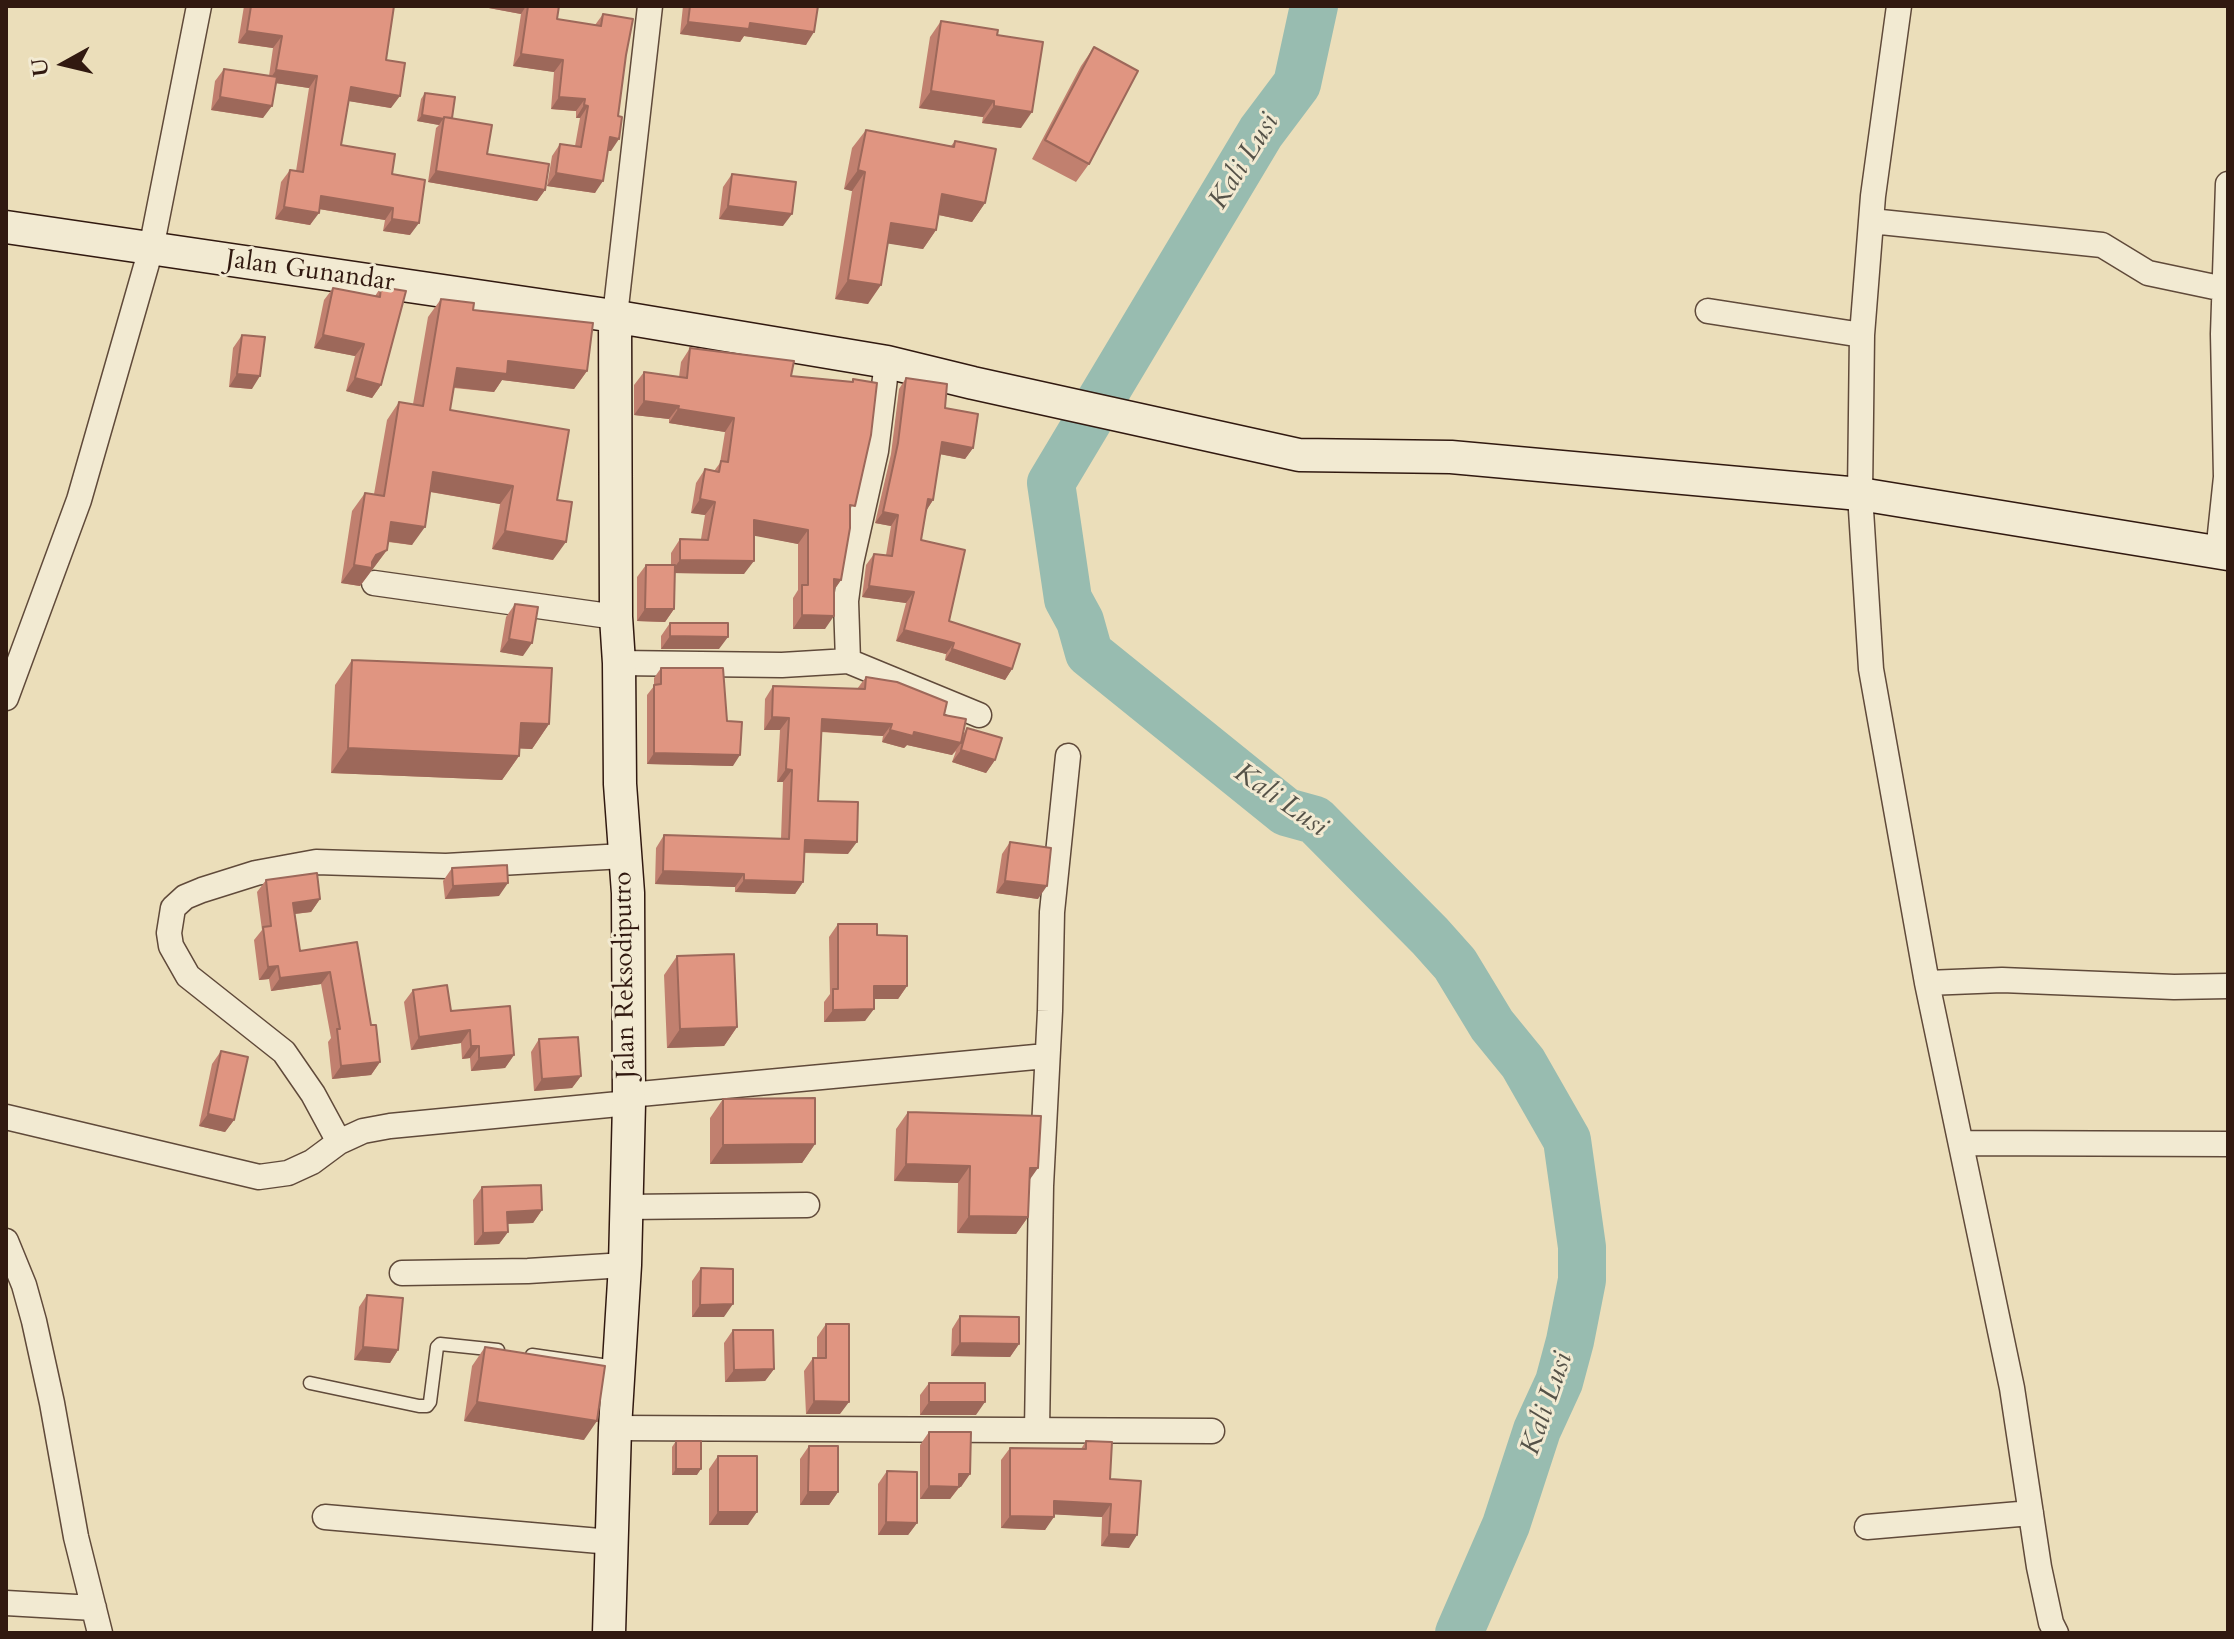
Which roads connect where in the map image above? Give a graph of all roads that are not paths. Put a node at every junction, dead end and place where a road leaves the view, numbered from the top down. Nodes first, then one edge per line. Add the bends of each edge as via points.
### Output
1 (199, 6) edge
2 (650, 6) edge
3 (1899, 6) edge
4 (2228, 184) edge
5 (1871, 221) junction
6 (6, 227) edge
7 (151, 249) junction
8 (2224, 289) junction
9 (1708, 311) dead end
10 (615, 316) junction
11 (1862, 335) junction
12 (887, 362) junction
13 (1860, 494) junction
14 (2223, 553) edge
15 (374, 583) edge
16 (616, 617) junction
17 (848, 661) junction
18 (619, 663) junction
19 (6, 698) edge
20 (979, 715) dead end
21 (1068, 756) dead end
22 (624, 856) junction
23 (1927, 983) junction
24 (2228, 986) edge
25 (1046, 1056) junction
26 (629, 1099) junction
27 (6, 1117) edge
28 (339, 1142) junction
29 (1962, 1143) junction
30 (2228, 1144) edge
31 (807, 1205) dead end
32 (626, 1207) junction
33 (6, 1241) edge
34 (625, 1265) junction
35 (402, 1273) dead end
36 (505, 1351) edge
37 (519, 1353) edge
38 (620, 1367) junction
39 (310, 1383) dead end
40 (615, 1428) junction
41 (1037, 1430) junction
42 (1212, 1431) dead end
43 (2031, 1513) junction
44 (325, 1517) dead end
45 (1867, 1527) dead end
46 (611, 1542) junction
47 (6, 1603) edge
48 (94, 1608) junction
49 (609, 1619) edge
50 (100, 1633) edge
51 (2056, 1633) edge

1 - 7 street
2 - 10 street
3 - 5 street
4 - 8 street
5 - 8 street via 2102,245 2148,273
5 - 11 street
6 - 7 main road, Jalan Gunandar
7 - 10 main road, Jalan Gunandar
7 - 19 street via 79,500
8 - 14 street
9 - 11 street
10 - 12 main road, Jalan Gunandar
10 - 16 main road, Jalan Reksodiputro
11 - 13 street
12 - 13 main road, Jalan Gunandar via 1299,455 1451,457
12 - 17 street via 876,451 846,601
13 - 14 main road, Jalan Gunandar
13 - 23 street via 1871,669
15 - 16 street
16 - 18 main road, Jalan Reksodiputro
17 - 18 street
17 - 20 street
18 - 22 main road, Jalan Reksodiputro
21 - 25 street via 1052,912
22 - 26 main road, Jalan Reksodiputro
22 - 28 street via 446,866 316,862 202,890 173,908 171,946 188,976 284,1052
23 - 24 street
23 - 29 street
25 - 26 street
25 - 41 street
26 - 28 street via 390,1126
26 - 32 main road, Jalan Reksodiputro
27 - 28 street via 259,1177 288,1173
29 - 30 street
29 - 43 street via 2012,1388
31 - 32 street
32 - 34 main road, Jalan Reksodiputro
33 - 48 street via 34,1321
34 - 35 street
34 - 38 main road, Jalan Reksodiputro
36 - 39 lane via 440,1344 427,1406
37 - 38 lane
38 - 40 main road, Jalan Reksodiputro
40 - 41 street
40 - 46 main road, Jalan Reksodiputro
41 - 42 street
43 - 45 street
43 - 51 street
44 - 46 street
46 - 49 main road, Jalan Reksodiputro
47 - 48 street
48 - 50 street

